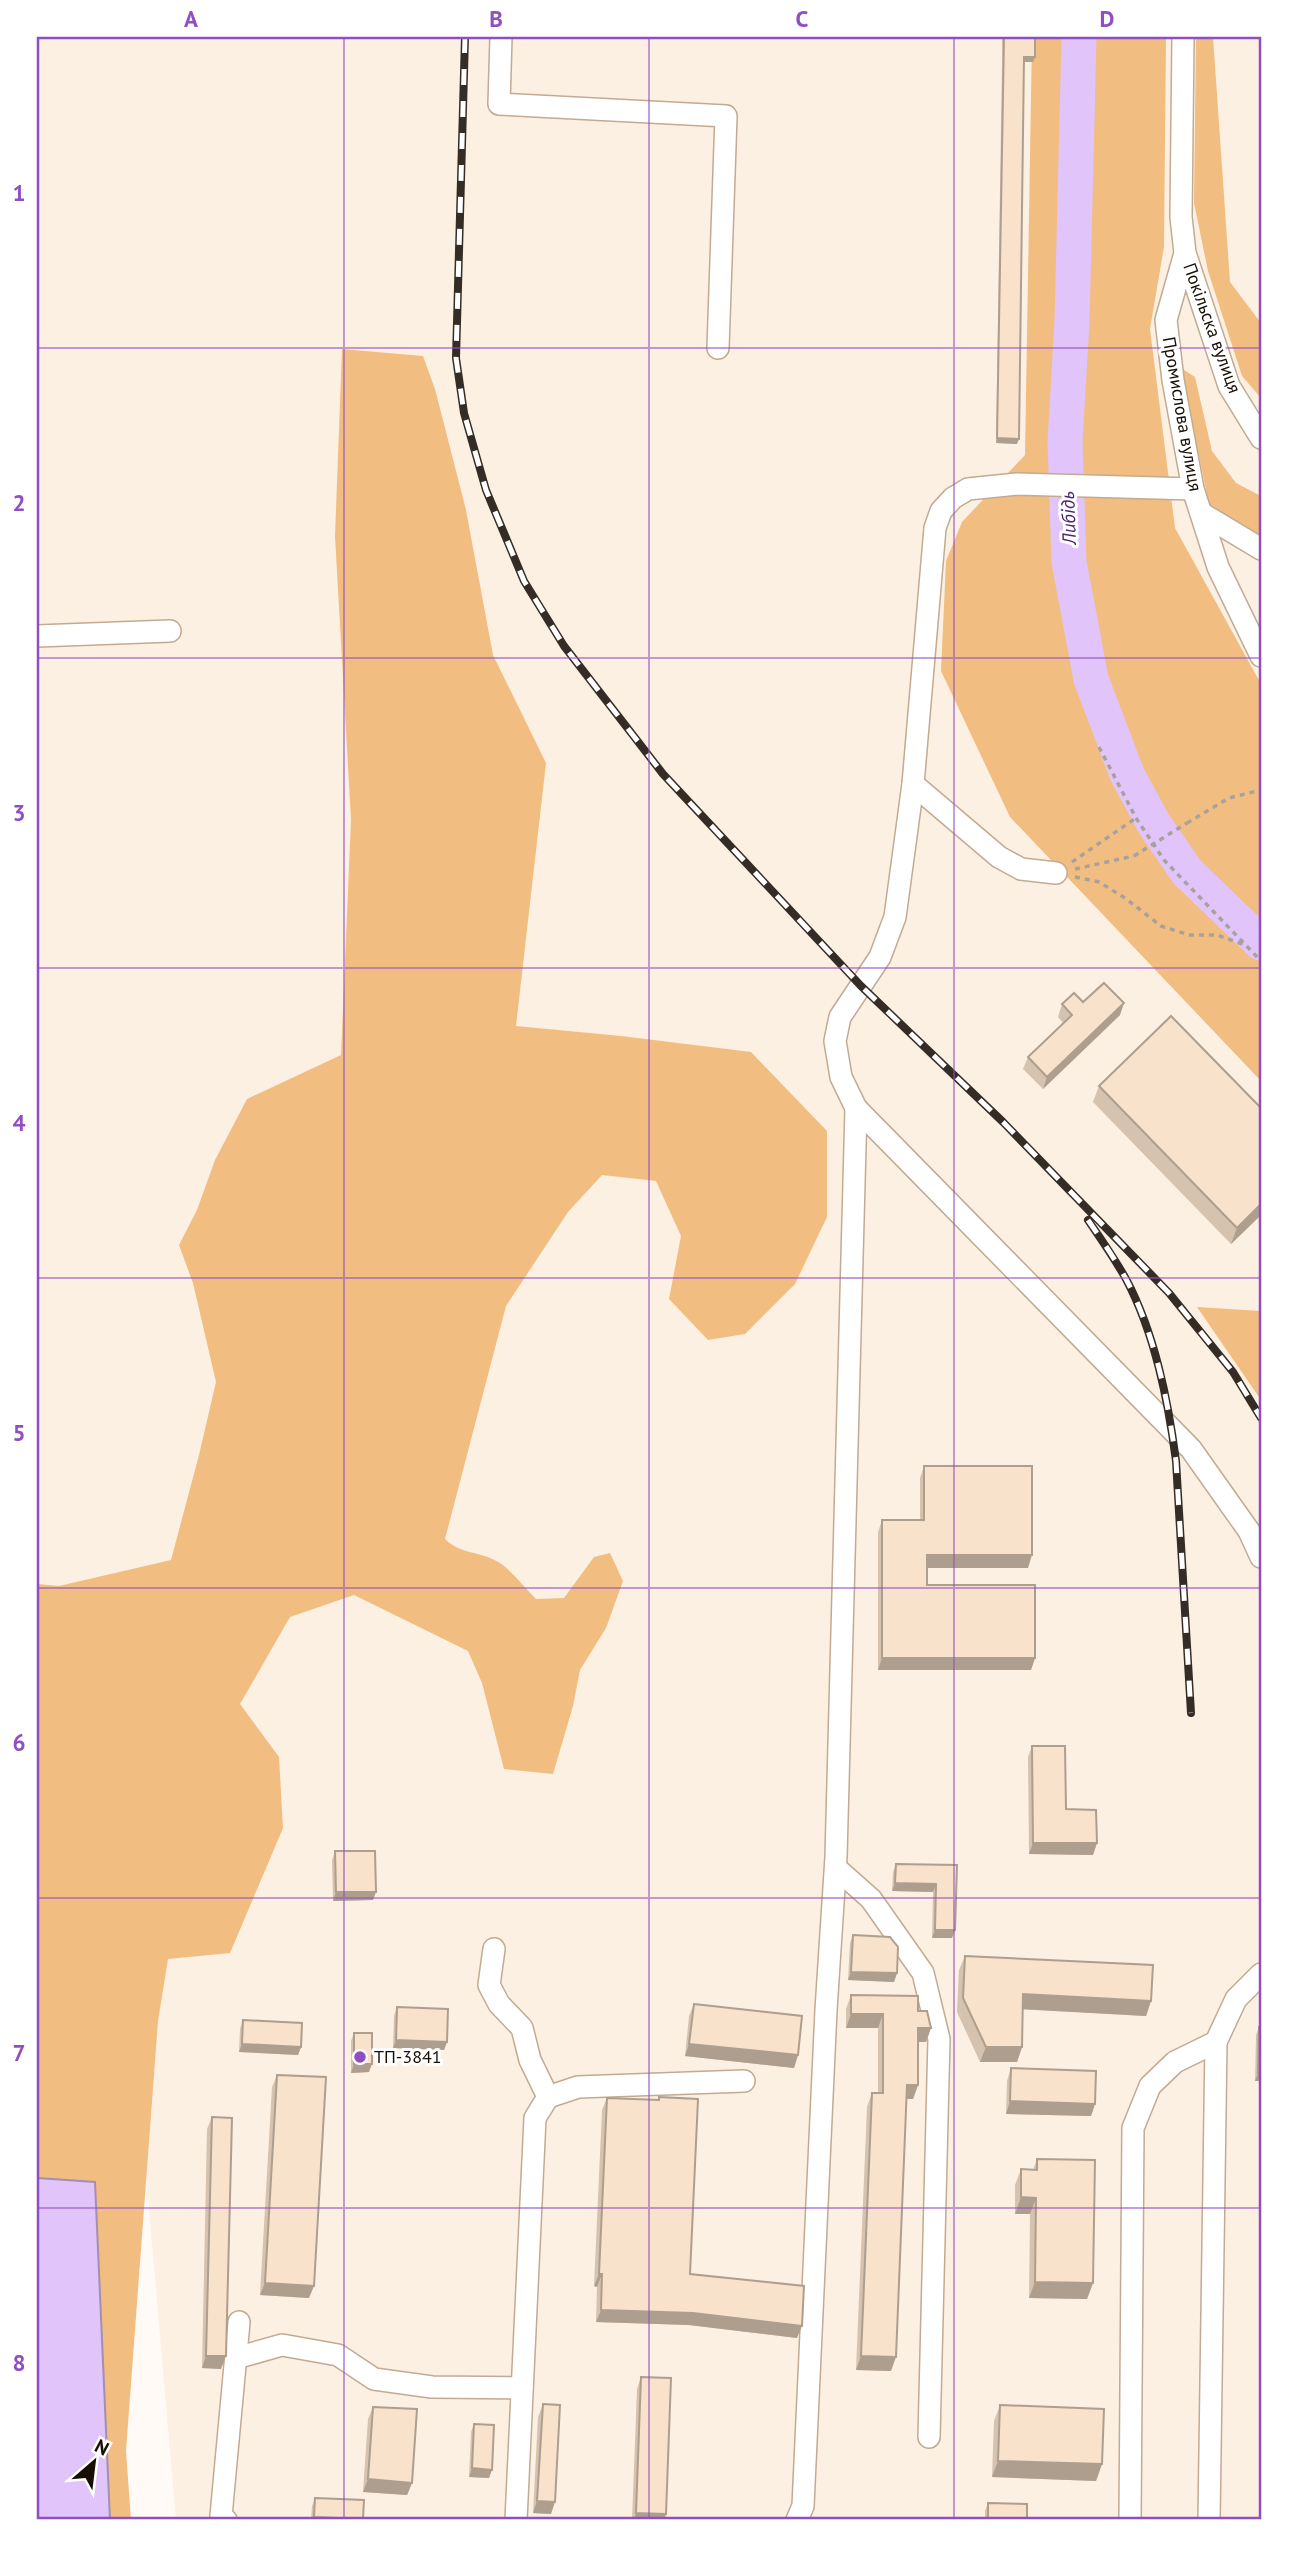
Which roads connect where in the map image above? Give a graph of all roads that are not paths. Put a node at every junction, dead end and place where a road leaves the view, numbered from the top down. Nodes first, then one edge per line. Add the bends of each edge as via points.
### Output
1 (501, 37) edge
2 (1183, 37) edge
3 (1185, 253) junction
4 (718, 348) dead end
5 (1261, 438) edge
6 (1193, 489) junction
7 (1201, 513) junction
8 (1261, 549) edge
9 (170, 631) dead end
10 (37, 636) edge
11 (1260, 653) edge
12 (913, 784) junction
13 (1056, 873) road end
14 (856, 1108) junction
15 (1261, 1557) edge
16 (836, 1868) junction
17 (494, 1949) dead end
18 (1261, 1975) edge
19 (1216, 2042) junction
20 (744, 2081) dead end
21 (548, 2097) junction
22 (239, 2322) dead end
23 (236, 2358) junction
24 (522, 2388) junction
25 (929, 2437) dead end
26 (226, 2520) edge
27 (516, 2520) edge
28 (797, 2520) edge
29 (1130, 2520) edge
30 (1209, 2520) edge

1 - 4 street via 499,104 726,116
2 - 3 street, Промислова вулиця via 1181,217
3 - 5 street, Покільска вулиця via 1229,386
3 - 6 street, Промислова вулиця via 1166,320
6 - 7 street, Промислова вулиця
6 - 12 street via 1017,484 968,489 953,498 941,511 935,528
7 - 8 street
7 - 11 street, Промислова вулиця via 1218,567
9 - 10 street
12 - 13 street via 999,857 1021,869
12 - 14 street via 895,917 880,957 840,1017 835,1041 841,1077
14 - 15 street via 1192,1449 1249,1531
14 - 16 street
16 - 25 street via 871,1899 923,1973 939,2039
16 - 28 street via 803,2506
17 - 21 street via 489,1985 499,2004 522,2028 530,2060
18 - 19 street via 1236,1999
19 - 29 street via 1175,2062 1150,2086 1133,2128
19 - 30 street
20 - 21 street via 578,2087
21 - 24 street via 535,2118
22 - 23 street
23 - 24 street via 282,2346 338,2355 374,2379 432,2387
23 - 26 street via 222,2516
24 - 27 street

